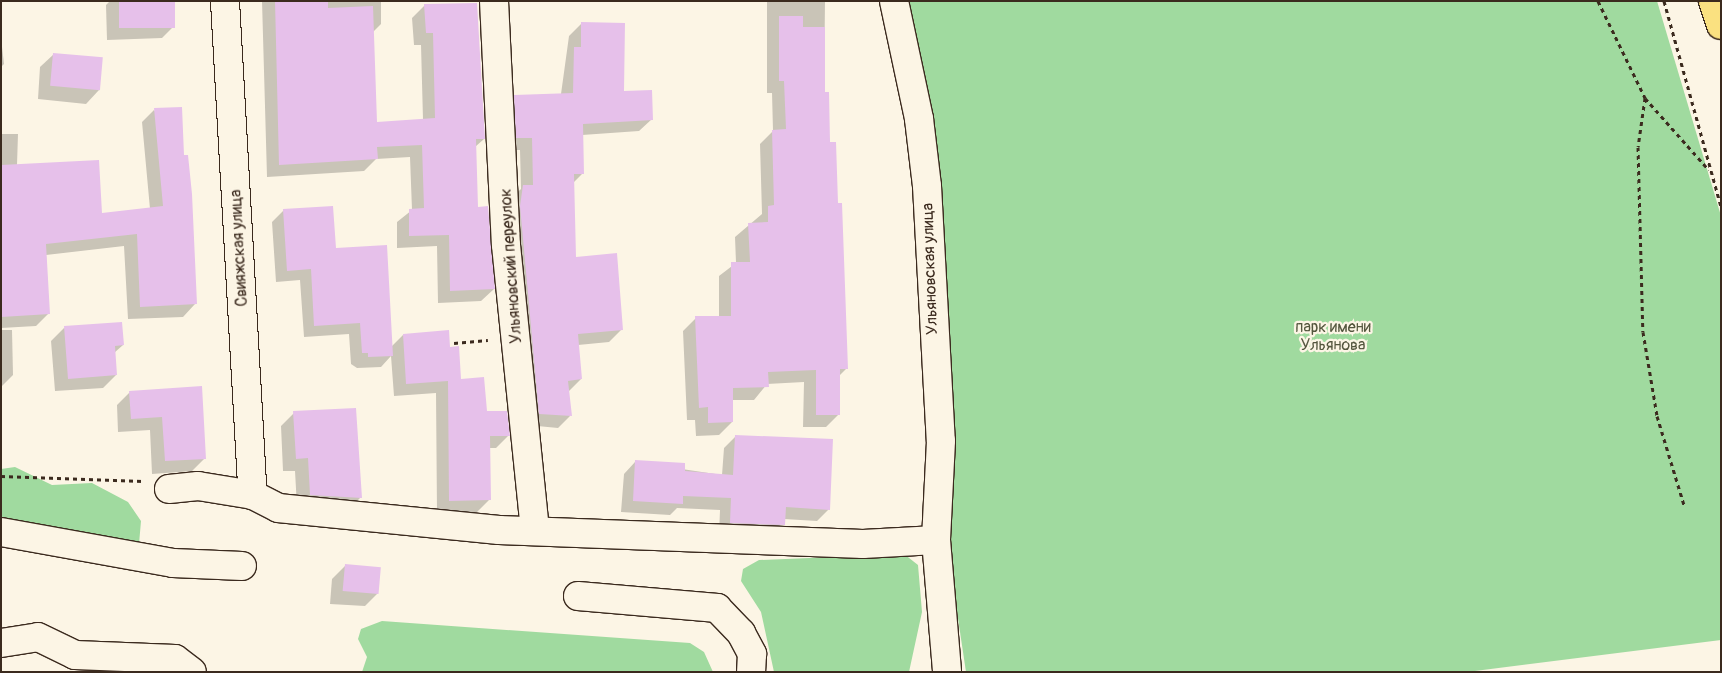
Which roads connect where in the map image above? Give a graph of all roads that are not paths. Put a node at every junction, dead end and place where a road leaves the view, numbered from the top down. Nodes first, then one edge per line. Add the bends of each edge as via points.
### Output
1 (225, 1) edge
2 (494, 1) edge
3 (894, 1) edge
4 (1713, 1) edge
5 (1721, 25) edge
6 (169, 489) road end
7 (253, 495) junction
8 (535, 530) junction
9 (1, 532) edge
10 (936, 540) junction
11 (242, 566) dead end
12 (578, 596) dead end
13 (1, 643) edge
14 (192, 672) edge
15 (751, 672) edge
16 (947, 672) edge

1 - 7 street, Свияжская улица
2 - 8 street, Ульяновский переулок via 506,245
3 - 10 street, Ульяновская улица via 919,119 927,186 941,441
4 - 5 main road
6 - 7 street via 198,486
7 - 8 street via 278,508
8 - 10 street via 863,544
9 - 11 street via 173,563
10 - 16 street, Ульяновская улица
12 - 15 street via 717,608 742,633 752,654
13 - 14 street via 38,637 75,655 175,659

